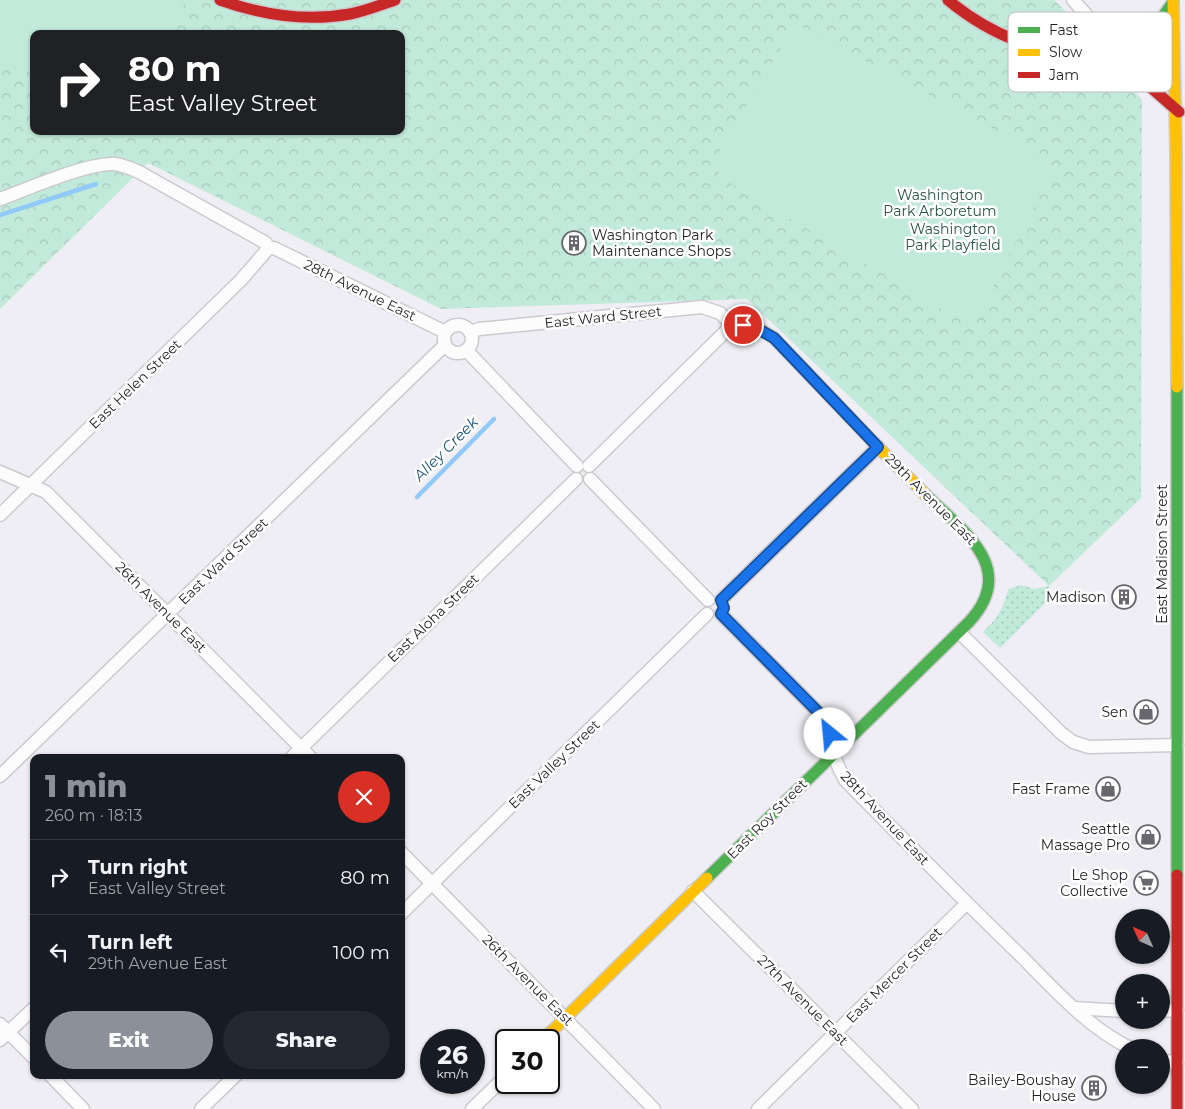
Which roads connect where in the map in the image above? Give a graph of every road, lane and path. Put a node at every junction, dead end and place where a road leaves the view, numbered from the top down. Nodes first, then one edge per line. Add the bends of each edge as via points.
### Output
1 (220, 0) edge
2 (395, 0) edge
3 (948, 0) edge
4 (1073, 0) edge
5 (1173, 1) edge
6 (1084, 12) edge
7 (1166, 12) edge
8 (1008, 38) edge
9 (1158, 92) edge
10 (1175, 108) junction
11 (1185, 118) edge
12 (1185, 183) edge
13 (1176, 193) junction
14 (0, 199) edge
15 (269, 247) junction
16 (732, 324) junction
17 (470, 332) junction
18 (445, 339) junction
19 (466, 350) junction
20 (878, 447) junction
21 (580, 470) junction
22 (0, 472) edge
23 (31, 485) junction
24 (0, 515) edge
25 (988, 597) joint
26 (708, 600) junction
27 (721, 600) junction
28 (168, 614) junction
29 (707, 614) junction
30 (721, 614) junction
31 (960, 632) junction
32 (1177, 745) junction
33 (301, 747) junction
34 (295, 754) edge
35 (307, 754) edge
36 (833, 754) junction
37 (0, 776) edge
38 (1181, 832) edge
39 (405, 856) edge
40 (432, 884) junction
41 (693, 891) junction
42 (966, 904) junction
43 (405, 910) edge
44 (1074, 1008) junction
45 (1115, 1010) edge
46 (1170, 1010) edge
47 (1178, 1010) junction
48 (30, 1011) edge
49 (565, 1018) junction
50 (554, 1029) edge
51 (3, 1032) edge
52 (836, 1033) junction
53 (1115, 1040) edge
54 (30, 1055) edge
55 (1181, 1065) edge
56 (54, 1079) edge
57 (232, 1079) edge
58 (495, 1087) edge
59 (84, 1109) edge
60 (201, 1109) edge
61 (472, 1109) edge
62 (654, 1109) edge
63 (758, 1109) edge
64 (912, 1109) edge
65 (1177, 1109) edge

1 - 2 main road via 263,12 301,17 350,14
3 - 8 main road via 975,21
4 - 6 street
5 - 7 main road
5 - 10 main road, East Madison Street
9 - 10 main road
10 - 11 main road
10 - 13 main road, East Madison Street
12 - 13 main road
13 - 32 main road, East Madison Street
14 - 15 street, 28th Avenue East via 80,170 116,164 132,168
15 - 18 street, 28th Avenue East
15 - 23 street, East Helen Street via 241,280
16 - 17 street, East Ward Street via 720,313 702,307
16 - 20 main road, 29th Avenue East via 753,326 774,338
16 - 21 street, East Aloha Street
17 - 18 street via 464,326 455,325
17 - 19 street via 471,343
18 - 19 street via 450,350
18 - 28 street, East Ward Street
19 - 21 street
20 - 25 main road, 29th Avenue East via 978,546 990,578
20 - 27 street
21 - 26 street via 583,482 590,479
21 - 33 street, East Aloha Street
22 - 23 street, 26th Avenue East
23 - 24 street, East Helen Street
23 - 28 street, 26th Avenue East via 46,492
25 - 31 main road, East Roy Street
26 - 27 street
26 - 29 street via 704,607
27 - 30 street via 724,608
28 - 33 street, 26th Avenue East
28 - 37 street, East Ward Street
29 - 30 street via 714,617
29 - 40 street, East Valley Street
30 - 36 street, 28th Avenue East via 826,720
31 - 32 street via 1073,742 1089,747
31 - 36 main road, East Roy Street
32 - 38 main road, East Madison Street
33 - 34 street, East Aloha Street
33 - 35 street, 26th Avenue East
36 - 41 main road, East Roy Street
36 - 42 street, 28th Avenue East via 845,780
38 - 47 main road, East Madison Street
39 - 40 street, 26th Avenue East
40 - 43 street, East Valley Street
40 - 49 street, 26th Avenue East
41 - 49 main road, East Roy Street
41 - 52 street, 27th Avenue East
42 - 44 street, 28th Avenue East
42 - 52 street, East Mercer Street
44 - 45 street
44 - 53 street, 28th Avenue East
46 - 47 street
47 - 55 main road, East Madison Street
48 - 51 street
49 - 50 main road, East Roy Street
49 - 62 street, 26th Avenue East
51 - 54 street
52 - 63 street, East Mercer Street
52 - 64 street, 27th Avenue East
55 - 65 main road, East Madison Street
56 - 59 street
57 - 60 street
58 - 61 street

